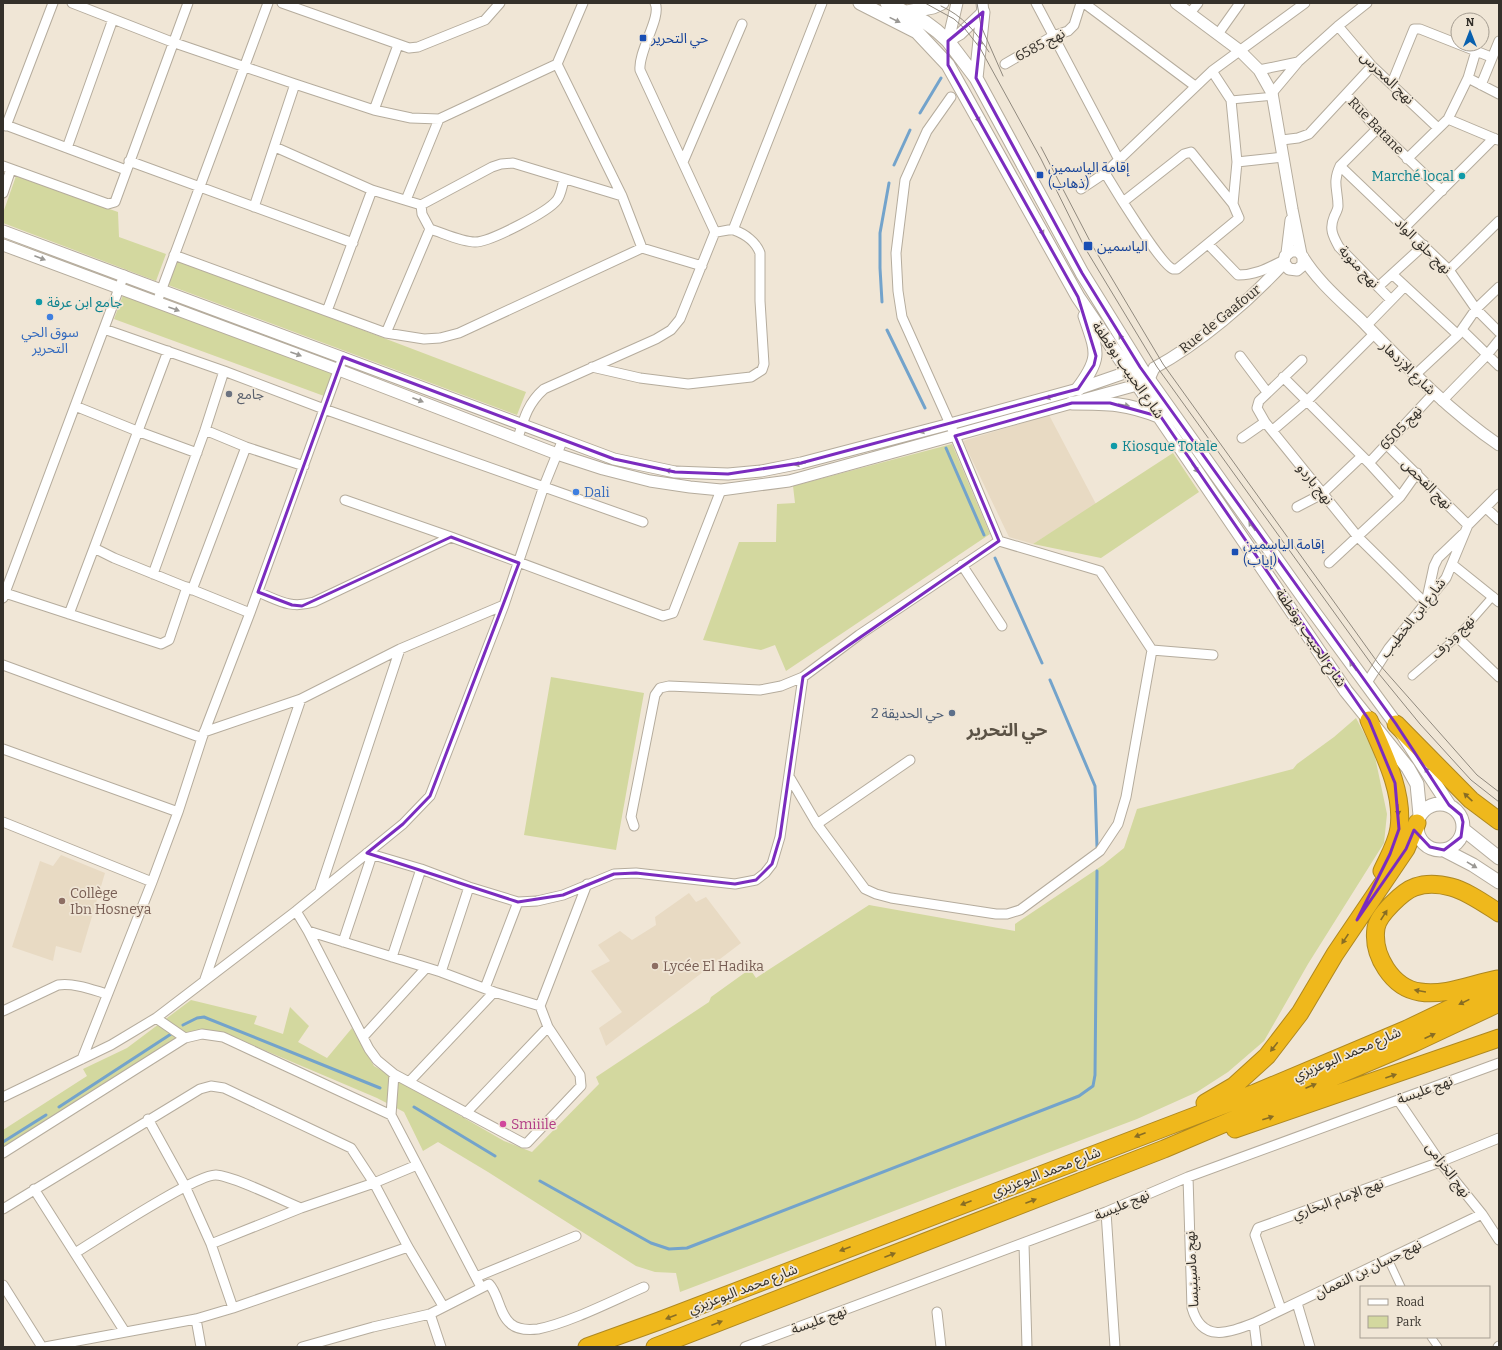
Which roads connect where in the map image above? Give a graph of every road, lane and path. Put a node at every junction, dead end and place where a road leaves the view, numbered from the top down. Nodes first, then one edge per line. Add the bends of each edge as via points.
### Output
1 (53, 3) edge
2 (72, 3) edge
3 (188, 3) edge
4 (268, 3) edge
5 (282, 3) edge
6 (500, 3) edge
7 (583, 3) edge
8 (655, 3) edge
9 (822, 3) edge
10 (860, 3) edge
11 (887, 3) edge
12 (942, 3) edge
13 (958, 3) edge
14 (1036, 3) edge
15 (1082, 3) edge
16 (1176, 3) edge
17 (1198, 3) edge
18 (1240, 3) edge
19 (1305, 3) edge
20 (1368, 3) edge
21 (983, 8) edge
22 (907, 12) junction
23 (1190, 14) junction
24 (113, 19) junction
25 (742, 24) dead end
26 (1338, 26) junction
27 (1218, 34) junction
28 (1053, 36) junction
29 (926, 41) junction
30 (948, 41) junction
31 (1450, 41) edge
32 (1499, 41) edge
33 (172, 42) junction
34 (398, 45) junction
35 (1239, 50) junction
36 (1476, 52) edge
37 (1478, 52) edge
38 (1491, 57) junction
39 (1298, 62) junction
40 (558, 64) junction
41 (1005, 64) dead end
42 (948, 65) junction
43 (244, 66) junction
44 (1372, 66) junction
45 (1212, 70) junction
46 (1259, 70) junction
47 (976, 78) junction
48 (1468, 78) junction
49 (1392, 83) junction
50 (295, 84) junction
51 (1481, 85) junction
52 (1196, 86) junction
53 (1273, 94) junction
54 (1346, 94) junction
55 (1499, 94) edge
56 (951, 97) dead end
57 (1231, 100) junction
58 (374, 110) junction
59 (439, 118) junction
60 (1448, 119) junction
61 (4, 125) edge
62 (1438, 128) junction
63 (1377, 129) junction
64 (1497, 139) edge
65 (1282, 140) junction
66 (275, 147) junction
67 (67, 148) junction
68 (1283, 157) junction
69 (1118, 158) junction
70 (1407, 159) junction
71 (129, 161) junction
72 (683, 162) junction
73 (1237, 162) junction
74 (1340, 166) junction
75 (7, 168) edge
76 (126, 170) junction
77 (1105, 173) junction
78 (564, 180) junction
79 (200, 187) junction
80 (1082, 189) dead end
81 (372, 190) junction
82 (1442, 191) junction
83 (3, 193) edge
84 (622, 196) junction
85 (406, 200) junction
86 (1123, 202) junction
87 (1233, 204) junction
88 (421, 205) junction
89 (254, 207) junction
90 (1292, 209) junction
91 (1499, 222) edge
92 (1405, 227) junction
93 (430, 229) junction
94 (3, 230) edge
95 (733, 230) junction
96 (715, 232) junction
97 (353, 243) junction
98 (1208, 244) junction
99 (3, 245) edge
100 (1424, 245) junction
101 (642, 248) junction
102 (174, 255) junction
103 (1302, 255) junction
104 (1289, 263) junction
105 (702, 266) junction
106 (1449, 270) junction
107 (1392, 274) junction
108 (124, 275) junction
109 (1324, 284) junction
110 (1406, 286) junction
111 (1378, 287) junction
112 (1499, 287) edge
113 (120, 289) junction
114 (162, 289) junction
115 (1078, 297) junction
116 (1391, 300) junction
117 (157, 302) junction
118 (1476, 310) junction
119 (327, 312) junction
120 (104, 329) junction
121 (1370, 330) junction
122 (386, 332) junction
123 (1499, 332) edge
124 (1460, 333) junction
125 (1499, 340) edge
126 (168, 351) junction
127 (1240, 356) dead end
128 (1487, 356) junction
129 (343, 357) junction
130 (1302, 360) dead end
131 (1499, 366) edge
132 (592, 367) junction
133 (224, 370) junction
134 (339, 370) junction
135 (1128, 372) junction
136 (1145, 375) junction
137 (1415, 375) junction
138 (1283, 377) junction
139 (1078, 389) junction
140 (1267, 392) junction
141 (1438, 397) junction
142 (1306, 401) junction
143 (1072, 403) junction
144 (75, 406) junction
145 (324, 409) junction
146 (1161, 418) junction
147 (1265, 422) junction
148 (950, 424) junction
149 (522, 425) junction
150 (205, 430) junction
151 (1272, 430) junction
152 (137, 431) junction
153 (955, 436) junction
154 (518, 438) junction
155 (1242, 438) dead end
156 (563, 439) junction
157 (1386, 444) junction
158 (1499, 445) edge
159 (246, 447) junction
160 (197, 453) junction
161 (556, 454) junction
162 (1362, 456) junction
163 (1369, 464) junction
164 (304, 466) junction
165 (1416, 473) junction
166 (544, 486) junction
167 (721, 490) junction
168 (1322, 494) junction
169 (1499, 494) edge
170 (1400, 497) junction
171 (344, 500) dead end
172 (1297, 508) dead end
173 (1486, 508) junction
174 (1499, 520) edge
175 (643, 522) dead end
176 (1466, 529) junction
177 (451, 537) junction
178 (1358, 537) junction
179 (999, 541) junction
180 (94, 548) junction
181 (519, 563) junction
182 (1329, 563) dead end
183 (962, 565) junction
184 (1453, 565) junction
185 (152, 574) junction
186 (189, 588) junction
187 (258, 592) junction
188 (4, 596) edge
189 (1496, 599) edge
190 (1426, 604) junction
191 (504, 605) junction
192 (250, 613) junction
193 (69, 614) junction
194 (1002, 626) dead end
195 (1457, 637) junction
196 (400, 649) junction
197 (1152, 650) junction
198 (1213, 655) dead end
199 (3, 665) edge
200 (1412, 676) dead end
201 (803, 677) junction
202 (1499, 677) edge
203 (1366, 684) junction
204 (301, 699) junction
205 (1369, 720) junction
206 (1396, 724) junction
207 (203, 735) junction
208 (3, 749) edge
209 (910, 760) dead end
210 (790, 778) junction
211 (1448, 805) junction
212 (178, 812) junction
213 (1419, 819) junction
214 (1499, 821) edge
215 (4, 824) edge
216 (817, 824) junction
217 (634, 826) dead end
218 (1464, 830) junction
219 (1444, 850) junction
220 (369, 854) junction
221 (1499, 858) edge
222 (421, 869) junction
223 (152, 882) junction
224 (1499, 882) edge
225 (587, 884) junction
226 (469, 887) junction
227 (320, 890) junction
228 (518, 902) junction
229 (296, 911) junction
230 (1499, 912) edge
231 (1357, 920) junction
232 (308, 930) junction
233 (343, 942) junction
234 (392, 957) junction
235 (426, 968) junction
236 (441, 972) junction
237 (1499, 978) edge
238 (205, 979) junction
239 (1499, 985) edge
240 (489, 990) junction
241 (107, 994) junction
242 (1499, 1003) edge
243 (540, 1006) junction
244 (3, 1011) edge
245 (156, 1018) junction
246 (548, 1027) junction
247 (362, 1037) junction
248 (185, 1038) junction
249 (1499, 1038) edge
250 (82, 1059) junction
251 (1499, 1063) edge
252 (394, 1074) junction
253 (409, 1082) junction
254 (3, 1096) edge
255 (1258, 1100) junction
256 (1398, 1100) junction
257 (466, 1113) junction
258 (391, 1116) junction
259 (148, 1119) junction
260 (1159, 1128) junction
261 (1499, 1138) edge
262 (1164, 1149) junction
263 (3, 1154) edge
264 (1440, 1162) junction
265 (417, 1165) junction
266 (1188, 1177) junction
267 (374, 1183) junction
268 (186, 1186) junction
269 (34, 1189) junction
270 (301, 1208) junction
271 (3, 1209) edge
272 (1106, 1212) junction
273 (1482, 1214) junction
274 (576, 1236) dead end
275 (1499, 1240) edge
276 (211, 1244) junction
277 (1024, 1244) junction
278 (408, 1247) junction
279 (75, 1253) junction
280 (1388, 1260) junction
281 (476, 1277) junction
282 (3, 1285) edge
283 (1400, 1286) edge
284 (481, 1287) junction
285 (644, 1287) dead end
286 (1297, 1303) junction
287 (443, 1306) junction
288 (233, 1308) junction
289 (1281, 1309) junction
290 (937, 1312) dead end
291 (430, 1314) junction
292 (196, 1319) junction
293 (1254, 1323) junction
294 (125, 1332) junction
295 (1432, 1338) edge
296 (42, 1347) edge
297 (45, 1347) edge
298 (201, 1347) edge
299 (302, 1347) edge
300 (441, 1347) edge
301 (587, 1347) edge
302 (655, 1347) edge
303 (746, 1347) edge
304 (941, 1347) edge
305 (1027, 1347) edge
306 (1115, 1347) edge
307 (1257, 1347) edge
308 (1310, 1347) edge
309 (1438, 1347) edge

1 - 61 street
2 - 24 street
3 - 33 street
4 - 43 street
5 - 34 street
6 - 34 street via 485,20 447,36 418,47
7 - 40 street
8 - 72 street via 657,13 639,61 640,70
9 - 95 street
10 -> 29 main road, شارع الحبيب بوقطفة via 905,25
11 - 22 main road, شارع الحبيب بوقطفة
12 - 22 main road
13 - 30 street
14 - 28 street
15 - 28 street, نهج 6585 via 1074,24 1068,31
15 - 52 street
16 - 23 street
17 - 23 street
18 - 27 street
19 - 35 street
20 - 26 street
21 - 30 street via 960,34
47 -> 21 main road
22 - 30 main road, شارع الحبيب بوقطفة via 925,22
23 - 27 street
24 - 33 street
24 - 67 street
25 - 72 street
26 - 39 street
26 - 44 street, نهج المحرس
27 - 35 street
28 - 41 street, نهج 6585
28 - 69 street
29 - 30 main road
29 - 42 main road, شارع الحبيب بوقطفة
30 - 42 main road
30 - 47 main road, شارع الحبيب بوقطفة
31 - 49 street via 1414,29
32 - 38 street
33 - 43 street
33 - 71 street
34 - 58 street
35 - 45 street
35 - 46 street
36 - 48 street
37 - 38 street
38 - 51 street
39 - 46 street
39 - 53 street
40 - 59 street
40 - 84 street
42 -> 115 main road, شارع الحبيب بوقطفة
43 - 50 street
43 - 79 street
44 - 49 street, نهج المحرس
44 - 54 street
45 - 52 street
45 - 57 street
46 - 53 street
136 -> 47 main road, شارع الحبيب بوقطفة via 1082,273
48 - 51 street
48 - 60 street
49 - 62 street, نهج المحرس
50 - 58 street
50 - 66 street
51 - 55 street
52 - 69 street
53 - 57 street
53 - 65 street
54 - 63 street, Rue Batane
54 - 65 street via 1309,134
56 - 148 street via 927,131 905,180 896,254 902,317
57 - 73 street
58 - 59 street via 411,118
59 - 85 street
60 - 62 street
60 - 64 street
61 - 67 street
62 - 70 street
63 - 70 street, Rue Batane
63 - 74 street
64 - 82 street
65 - 68 street
66 - 81 street
66 - 89 street
67 - 76 street
68 - 73 street
68 - 90 street
69 - 77 street
70 - 82 street, Rue Batane
71 - 76 street
71 - 79 street
72 - 96 street
73 - 87 street
74 - 92 street, نهج حلق الواد
74 - 111 street, نهج منوبة via 1335,183 1338,205 1331,228 1333,237 1339,247
75 - 76 street via 108,204 115,202
75 - 83 street
77 - 80 street
77 - 86 street
78 - 84 street
78 - 88 street via 513,163 501,164
78 - 93 street via 559,199 552,206 499,236 474,242
79 - 89 street
79 - 102 street
81 - 85 street
81 - 97 street
82 - 92 street
84 - 101 street
85 - 88 street
86 - 87 street via 1184,154 1192,152
86 - 98 street via 1170,268 1178,269
87 - 98 street via 1240,216 1238,220
88 - 93 street via 422,214
89 - 97 street
90 - 103 street
90 - 104 street
91 - 106 street
92 - 100 street, نهج حلق الواد
93 - 122 street
94 - 108 street
95 - 96 street
95 - 132 street via 754,242 760,253 764,364 762,370 751,377 688,384 640,378
96 - 105 street
97 - 119 street
98 - 104 street via 1238,275 1249,275
99 -> 113 street, Rue de Gaafour
100 - 106 street, نهج حلق الواد
100 - 107 street
101 - 105 street
101 - 122 street via 459,332 440,338 424,339
102 - 114 street
102 - 119 street
103 - 104 street, Rue de Gaafour via 1302,265
103 - 104 street via 1294,250
103 - 109 street
104 - 109 street
104 - 136 street, Rue de Gaafour via 1216,326
105 - 132 street via 680,319 671,330
106 - 118 street, نهج حلق الواد
107 - 110 street, نهج منوبة
107 - 111 street
108 - 113 street
108 - 114 street
109 - 121 street, شارع الإزدهار
110 - 116 street
110 - 124 street, نهج منوبة
111 - 116 street, نهج منوبة
112 - 118 street
113 - 117 street, Rue de Gaafour
113 - 120 street
114 - 117 street
114 - 129 street
115 - 135 main road, شارع الحبيب بوقطفة
115 - 139 main road via 1095,344 1096,356 1094,365
116 - 121 street
117 -> 134 street, Rue de Gaafour
118 - 123 street, نهج حلق الواد
118 - 124 street
119 - 122 street
120 - 126 street
120 - 144 street
121 - 137 street, شارع الإزدهار
121 - 142 street
124 - 128 street, نهج منوبة
124 - 137 street
125 - 128 street, نهج 6505
126 - 133 street
126 - 152 street
127 - 140 street
128 - 131 street, نهج منوبة
128 - 141 street, نهج 6505
129 - 134 street
129 - 149 street
130 - 138 street, نهج باردو
132 - 149 street via 544,389 534,397 527,408
133 - 145 street
133 - 150 street
134 - 145 street
134 -> 154 street, Rue de Gaafour
135 - 136 main road, شارع الحبيب بوقطفة
135 - 139 street
136 - 143 street, Rue de Gaafour
136 - 146 main road, شارع الحبيب بوقطفة
203 -> 136 main road, شارع الحبيب بوقطفة
137 - 141 street, شارع الإزدهار
138 - 140 street, نهج باردو
138 - 142 street
139 -> 148 street
140 - 147 street, نهج باردو via 1256,405
141 - 157 street, نهج 6505
141 - 158 street, شارع الإزدهار via 1471,426
142 - 151 street
142 - 162 street
143 -> 146 main road via 1127,405
143 - 153 street, Rue de Gaafour
144 - 152 street
144 - 188 street
145 - 164 street
145 - 166 street
146 -> 205 main road, شارع الحبيب بوقطفة via 1346,691
147 - 151 street, نهج باردو
147 - 155 street
148 - 153 street
148 -> 156 street via 801,464 728,474 675,472 614,459
149 - 154 street
149 - 156 street
150 - 159 street
150 - 160 street
151 - 168 street, نهج باردو
152 - 160 street
152 - 180 street
153 - 167 street, Rue de Gaafour via 790,480
153 - 179 street
154 - 161 street, Rue de Gaafour
156 - 161 street
157 - 163 street, نهج 6505
157 - 165 street, نهج الفحص
159 - 164 street
159 - 186 street
160 - 185 street
161 - 166 street
161 - 167 street, Rue de Gaafour via 650,481
162 - 163 street
162 - 168 street, نهج 6505
163 - 170 street
164 - 187 street
165 - 170 street
165 - 176 street, نهج الفحص
166 - 175 street
166 - 181 street
167 - 181 street via 682,592 673,613 669,616
168 - 172 street, نهج 6505
168 - 178 street, نهج باردو
169 - 173 street, شارع ابن الخطيب
170 - 178 street
171 - 177 street
173 - 174 street
173 - 176 street, شارع ابن الخطيب
176 - 184 street, شارع ابن الخطيب
176 - 190 street via 1438,558
177 - 181 street
177 - 187 street via 302,606 292,605
178 - 182 street
178 - 190 street, نهج باردو
179 - 183 street
179 - 197 street via 1100,571
180 - 185 street
180 - 193 street
181 - 191 street
183 - 194 street
183 - 201 street via 859,635
184 - 189 street
184 - 190 street, شارع ابن الخطيب
185 - 186 street
186 - 192 street
186 - 193 street via 166,643 161,644
187 - 192 street
188 - 193 street
189 - 195 street, نهج وذرف
190 - 203 street, شارع ابن الخطيب via 1389,648
191 - 196 street
191 - 220 street via 430,796
192 - 207 street
195 - 200 street, نهج وذرف
195 - 202 street
196 - 204 street
196 - 227 street
197 - 198 street
197 - 216 street via 1126,797 1118,824 1100,851 1020,910 996,914 876,894 865,889
199 - 207 street
201 - 210 street
201 - 217 street via 781,686 760,690 669,686 660,688 655,695 637,784 631,817
203 - 206 main road, شارع الحبيب بوقطفة
204 - 207 street
204 - 238 street
205 - 213 main road, شارع الحبيب بوقطفة via 1408,768 1416,784
205 -> 231 highway via 1395,783 1399,828 1390,854
211 -> 206 main road, شارع الحبيب بوقطفة
214 -> 206 highway via 1471,800
207 - 212 street
208 - 212 street
209 - 216 street
210 - 216 street
210 - 225 street via 780,837 772,864 756,880 734,884 636,873 614,874
211 - 213 main road via 1429,806
211 - 218 main road via 1461,815
212 - 223 street
213 - 219 main road via 1420,837 1424,843
213 - 231 highway via 1406,849
215 - 223 street
218 - 219 main road via 1457,843
218 - 221 main road
219 -> 224 main road
220 - 222 street
220 - 227 street
220 - 233 street
222 - 226 street
222 - 234 street
223 - 241 street
225 - 228 street via 563,895
225 - 243 street
226 - 228 street
226 - 236 street
227 - 229 street
228 - 240 street
229 - 232 street
229 - 238 street
237 -> 230 highway via 1445,992 1419,992 1391,976 1377,946 1376,927 1399,897 1414,887 1433,884 1452,887
231 -> 260 highway via 1300,1013 1267,1056 1234,1086
232 - 233 street
232 - 247 street
233 - 234 street
234 - 235 street
235 - 236 street
235 - 247 street
236 - 240 street
238 - 245 street
239 -> 255 highway, شارع محمد البوعزيزي
240 - 243 street
240 - 253 street
241 - 244 street via 81,986 58,985
241 - 250 street
255 -> 242 highway, شارع محمد البوعزيزي via 1421,1040
243 - 246 street
245 - 248 street
245 - 250 street
246 - 257 street
246 - 257 street via 580,1075 581,1086 530,1141 523,1143
247 - 252 street via 372,1055
248 - 258 street via 202,1034 223,1037
248 - 263 street
262 -> 249 highway via 1196,1142
250 - 254 street
251 - 256 street, نهج عليسة
252 - 253 street
252 - 258 street
253 - 257 street
255 - 260 highway, شارع محمد البوعزيزي
255 - 262 highway, شارع محمد البوعزيزي
256 - 264 street, نهج الخزامى
256 - 266 street, نهج عليسة
258 - 265 street
259 - 267 street via 200,1089 211,1086 224,1088 346,1144 356,1154
259 - 268 street
259 - 269 street
260 -> 301 highway, شارع محمد البوعزيزي via 659,1322
261 - 264 street, نهج الإمام البخاري
302 -> 262 highway, شارع محمد البوعزيزي
264 - 273 street, نهج الخزامى
264 - 289 street, نهج الإمام البخاري via 1258,1228 1255,1235
265 - 267 street
265 - 281 street
266 - 272 street, نهج عليسة
266 - 293 street, نهج ماسينيسا via 1191,1288 1195,1318 1207,1330 1216,1333 1233,1331
267 - 270 street
267 - 278 street
268 - 270 street via 207,1176 222,1176
268 - 276 street
268 - 279 street
269 - 271 street
269 - 279 street
270 - 276 street
272 - 277 street, نهج عليسة
272 - 306 street
273 - 275 street, نهج الخزامى
273 - 280 street, نهج حسان بن النعمان
274 - 281 street
276 - 288 street
277 - 303 street, نهج عليسة
277 - 305 street
278 - 287 street
278 - 288 street
279 - 294 street
280 - 283 street
280 - 286 street, نهج حسان بن النعمان
281 - 284 street
282 - 296 street
284 - 285 street via 490,1284 510,1323 528,1330 572,1318
284 - 287 street
286 - 289 street, نهج حسان بن النعمان
286 - 308 street
287 - 291 street
288 - 292 street
289 - 293 street, نهج حسان بن النعمان
290 - 304 street
291 - 299 street
291 - 300 street
292 - 294 street
292 - 298 street
293 - 307 street
294 - 297 street
295 - 309 street

